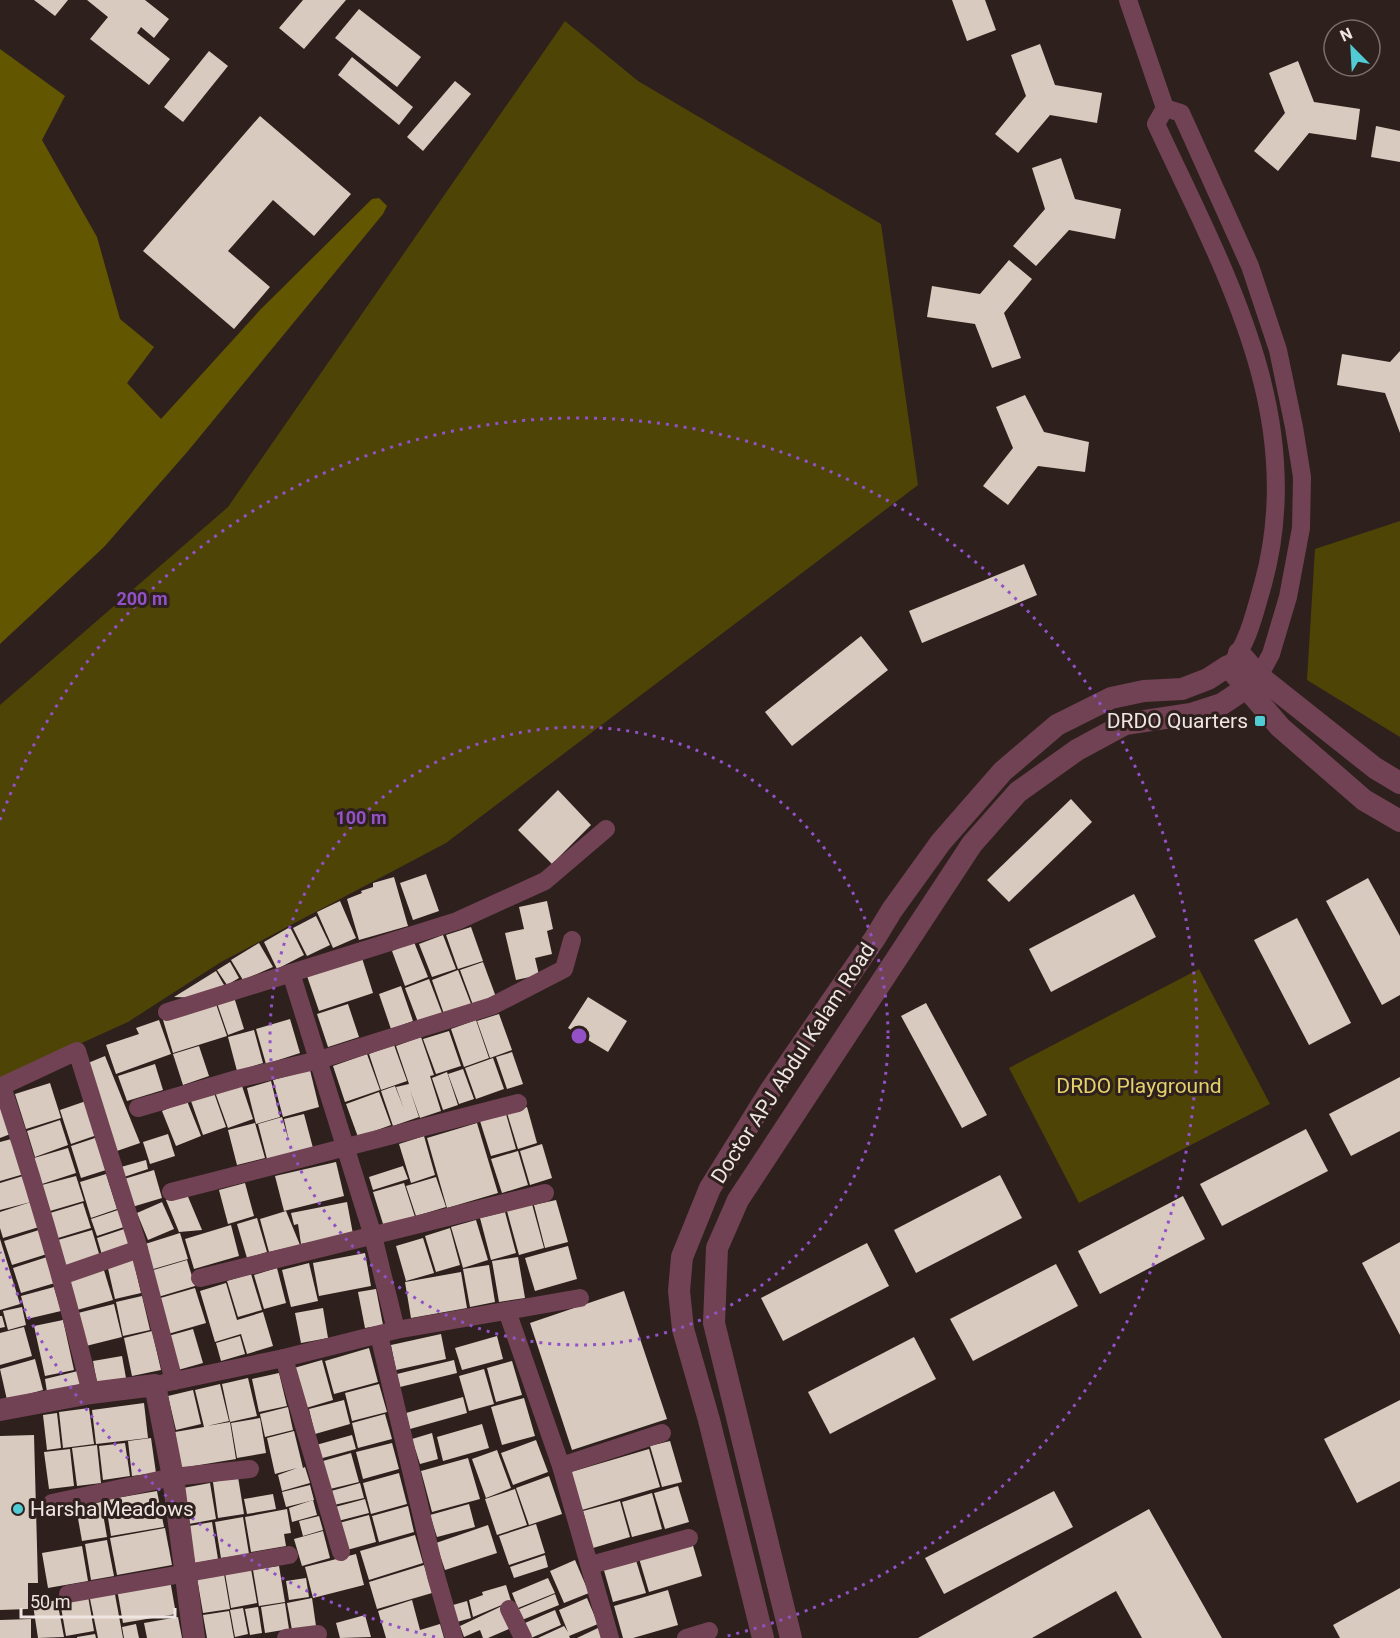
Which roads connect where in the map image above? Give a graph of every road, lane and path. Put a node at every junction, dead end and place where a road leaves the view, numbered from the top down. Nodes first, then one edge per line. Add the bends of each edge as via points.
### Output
1 (1128, 0) edge
2 (1165, 108) junction
3 (1216, 193) junction
4 (1193, 204) junction
5 (1234, 660) junction
6 (1253, 682) junction
7 (1400, 783) edge
8 (1400, 821) edge
9 (606, 829) dead end
10 (572, 940) dead end
11 (291, 973) junction
12 (167, 1012) dead end
13 (319, 1060) junction
14 (1, 1086) edge
15 (518, 1103) dead end
16 (138, 1108) dead end
17 (346, 1147) junction
18 (171, 1192) dead end
19 (545, 1193) dead end
20 (373, 1236) junction
21 (139, 1249) junction
22 (61, 1276) junction
23 (200, 1278) dead end
24 (580, 1298) dead end
25 (507, 1311) junction
26 (388, 1332) junction
27 (284, 1358) junction
28 (164, 1383) junction
29 (91, 1393) junction
30 (0, 1410) edge
31 (662, 1433) dead end
32 (561, 1466) junction
33 (250, 1469) dead end
34 (173, 1477) junction
35 (52, 1503) dead end
36 (689, 1538) dead end
37 (341, 1552) dead end
38 (289, 1554) dead end
39 (591, 1565) junction
40 (185, 1572) junction
41 (68, 1594) dead end
42 (509, 1609) dead end
43 (709, 1631) dead end
44 (318, 1634) dead end
45 (194, 1638) edge
46 (286, 1638) edge
47 (454, 1638) edge
48 (523, 1638) edge
49 (610, 1638) edge
50 (686, 1638) edge
51 (763, 1638) edge
52 (791, 1638) edge

1 - 2 street
2 - 3 street via 1181,113
2 - 4 street via 1156,124
3 - 4 street
3 - 6 street via 1250,266 1278,350 1302,477 1301,528 1288,597 1271,654
4 - 5 street via 1248,331 1266,395 1276,467 1275,530 1252,621
5 - 6 street
5 - 51 street, Doctor APJ Abdul Kalam Road via 1208,679 1182,689 1111,698 1057,725 1003,771 941,842 892,910 710,1188 682,1257 682,1320
6 - 7 street
6 - 8 street via 1280,727 1364,800
6 - 52 street via 1222,704 1191,714 1125,724 1077,750 1018,792 972,844 738,1200 717,1248 714,1323
9 - 11 street via 545,881 457,921
10 - 13 street via 564,969 492,1006
11 - 12 street
11 - 13 street
13 - 16 street
13 - 17 street
14 - 21 street via 77,1051
14 - 22 street via 31,1171
15 - 17 street
17 - 18 street
17 - 20 street
19 - 20 street
20 - 23 street
20 - 26 street
21 - 22 street
21 - 28 street
22 - 29 street
24 - 25 street
25 - 26 street
25 - 32 street
26 - 27 street
26 - 47 street via 436,1576
27 - 28 street
27 - 37 street
28 - 29 street
28 - 34 street
29 - 30 street
31 - 32 street
32 - 39 street
33 - 34 street
34 - 35 street
34 - 40 street
36 - 39 street
38 - 40 street
39 - 49 street
40 - 41 street
40 - 45 street
42 - 48 street
43 - 50 street
44 - 46 street

